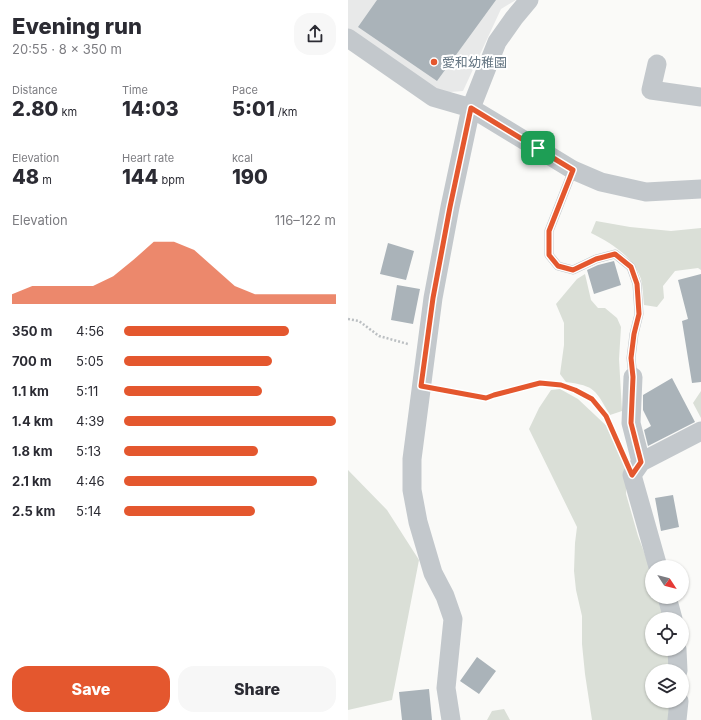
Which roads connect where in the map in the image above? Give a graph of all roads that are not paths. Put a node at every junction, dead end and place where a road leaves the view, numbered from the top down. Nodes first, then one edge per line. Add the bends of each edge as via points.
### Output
1 (529, 0) edge
2 (348, 38) edge
3 (657, 64) dead end
4 (701, 97) edge
5 (471, 108) junction
6 (573, 170) junction
7 (701, 189) edge
8 (633, 377) joint
9 (701, 431) edge
10 (641, 462) junction
11 (656, 560) edge
12 (678, 708) edge
13 (451, 720) edge
14 (677, 720) edge

1 - 5 street via 497,42
2 - 5 street via 433,97
3 - 4 street via 652,90
5 - 6 street
5 - 13 street via 433,298 412,459 412,490 418,522 433,573 453,619 446,688
6 - 7 street via 601,182 646,192
6 - 8 lane via 549,231 549,255 558,266 573,270 596,259 615,254 631,267 637,284 639,314 631,358
8 - 10 street via 631,423
9 - 10 street
10 - 11 street via 632,475
12 - 14 street

